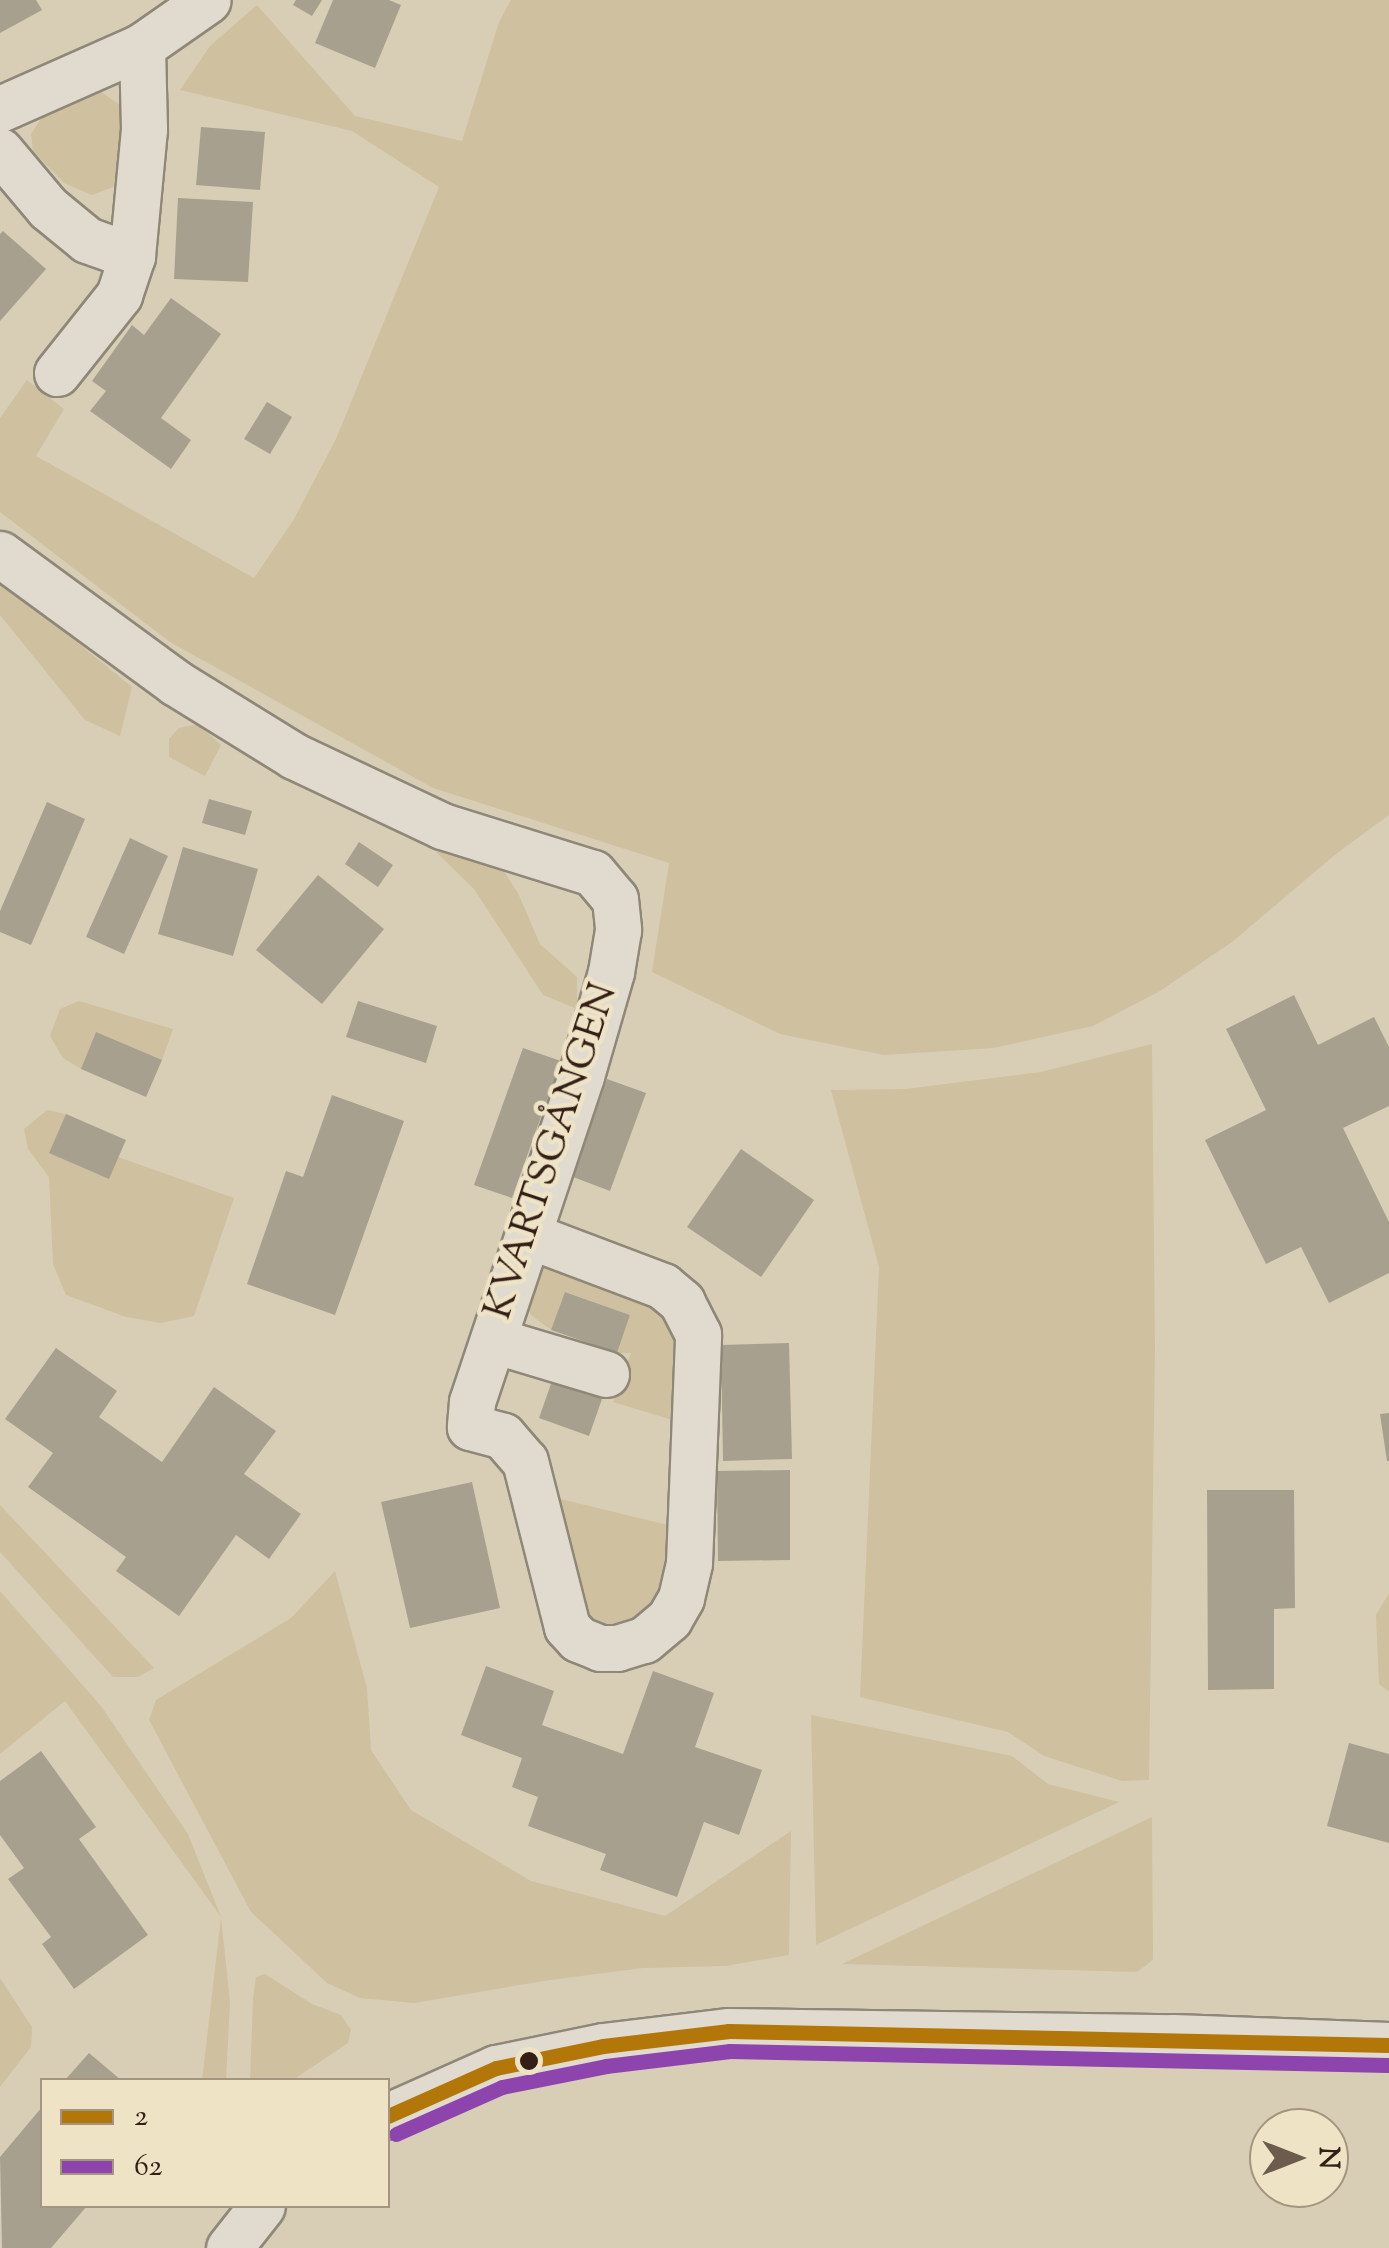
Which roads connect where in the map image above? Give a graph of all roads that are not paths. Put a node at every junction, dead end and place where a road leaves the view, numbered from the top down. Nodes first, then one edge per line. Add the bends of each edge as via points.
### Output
1 (208, 0) edge
2 (142, 46) junction
3 (0, 109) edge
4 (0, 152) edge
5 (132, 256) junction
6 (58, 373) dead end
7 (0, 554) edge
8 (528, 1235) junction
9 (493, 1340) junction
10 (606, 1374) dead end
11 (1389, 2045) edge
12 (390, 2115) edge
13 (260, 2208) edge
14 (229, 2248) edge

1 - 2 street
2 - 3 street
2 - 5 street via 144,129
4 - 5 street via 86,240
5 - 6 street via 120,295
7 - 8 street, KVARTSGÅNGEN via 176,683 294,756 442,826 593,873 615,899 611,972
8 - 9 street, KVARTSGÅNGEN
8 - 9 street, KVARTSGÅNGEN via 663,1286 682,1302 698,1334 689,1563 675,1608 644,1640 600,1648 567,1627 526,1461 503,1436 470,1428
9 - 10 street
11 - 12 street via 729,2031 496,2068
13 - 14 street

